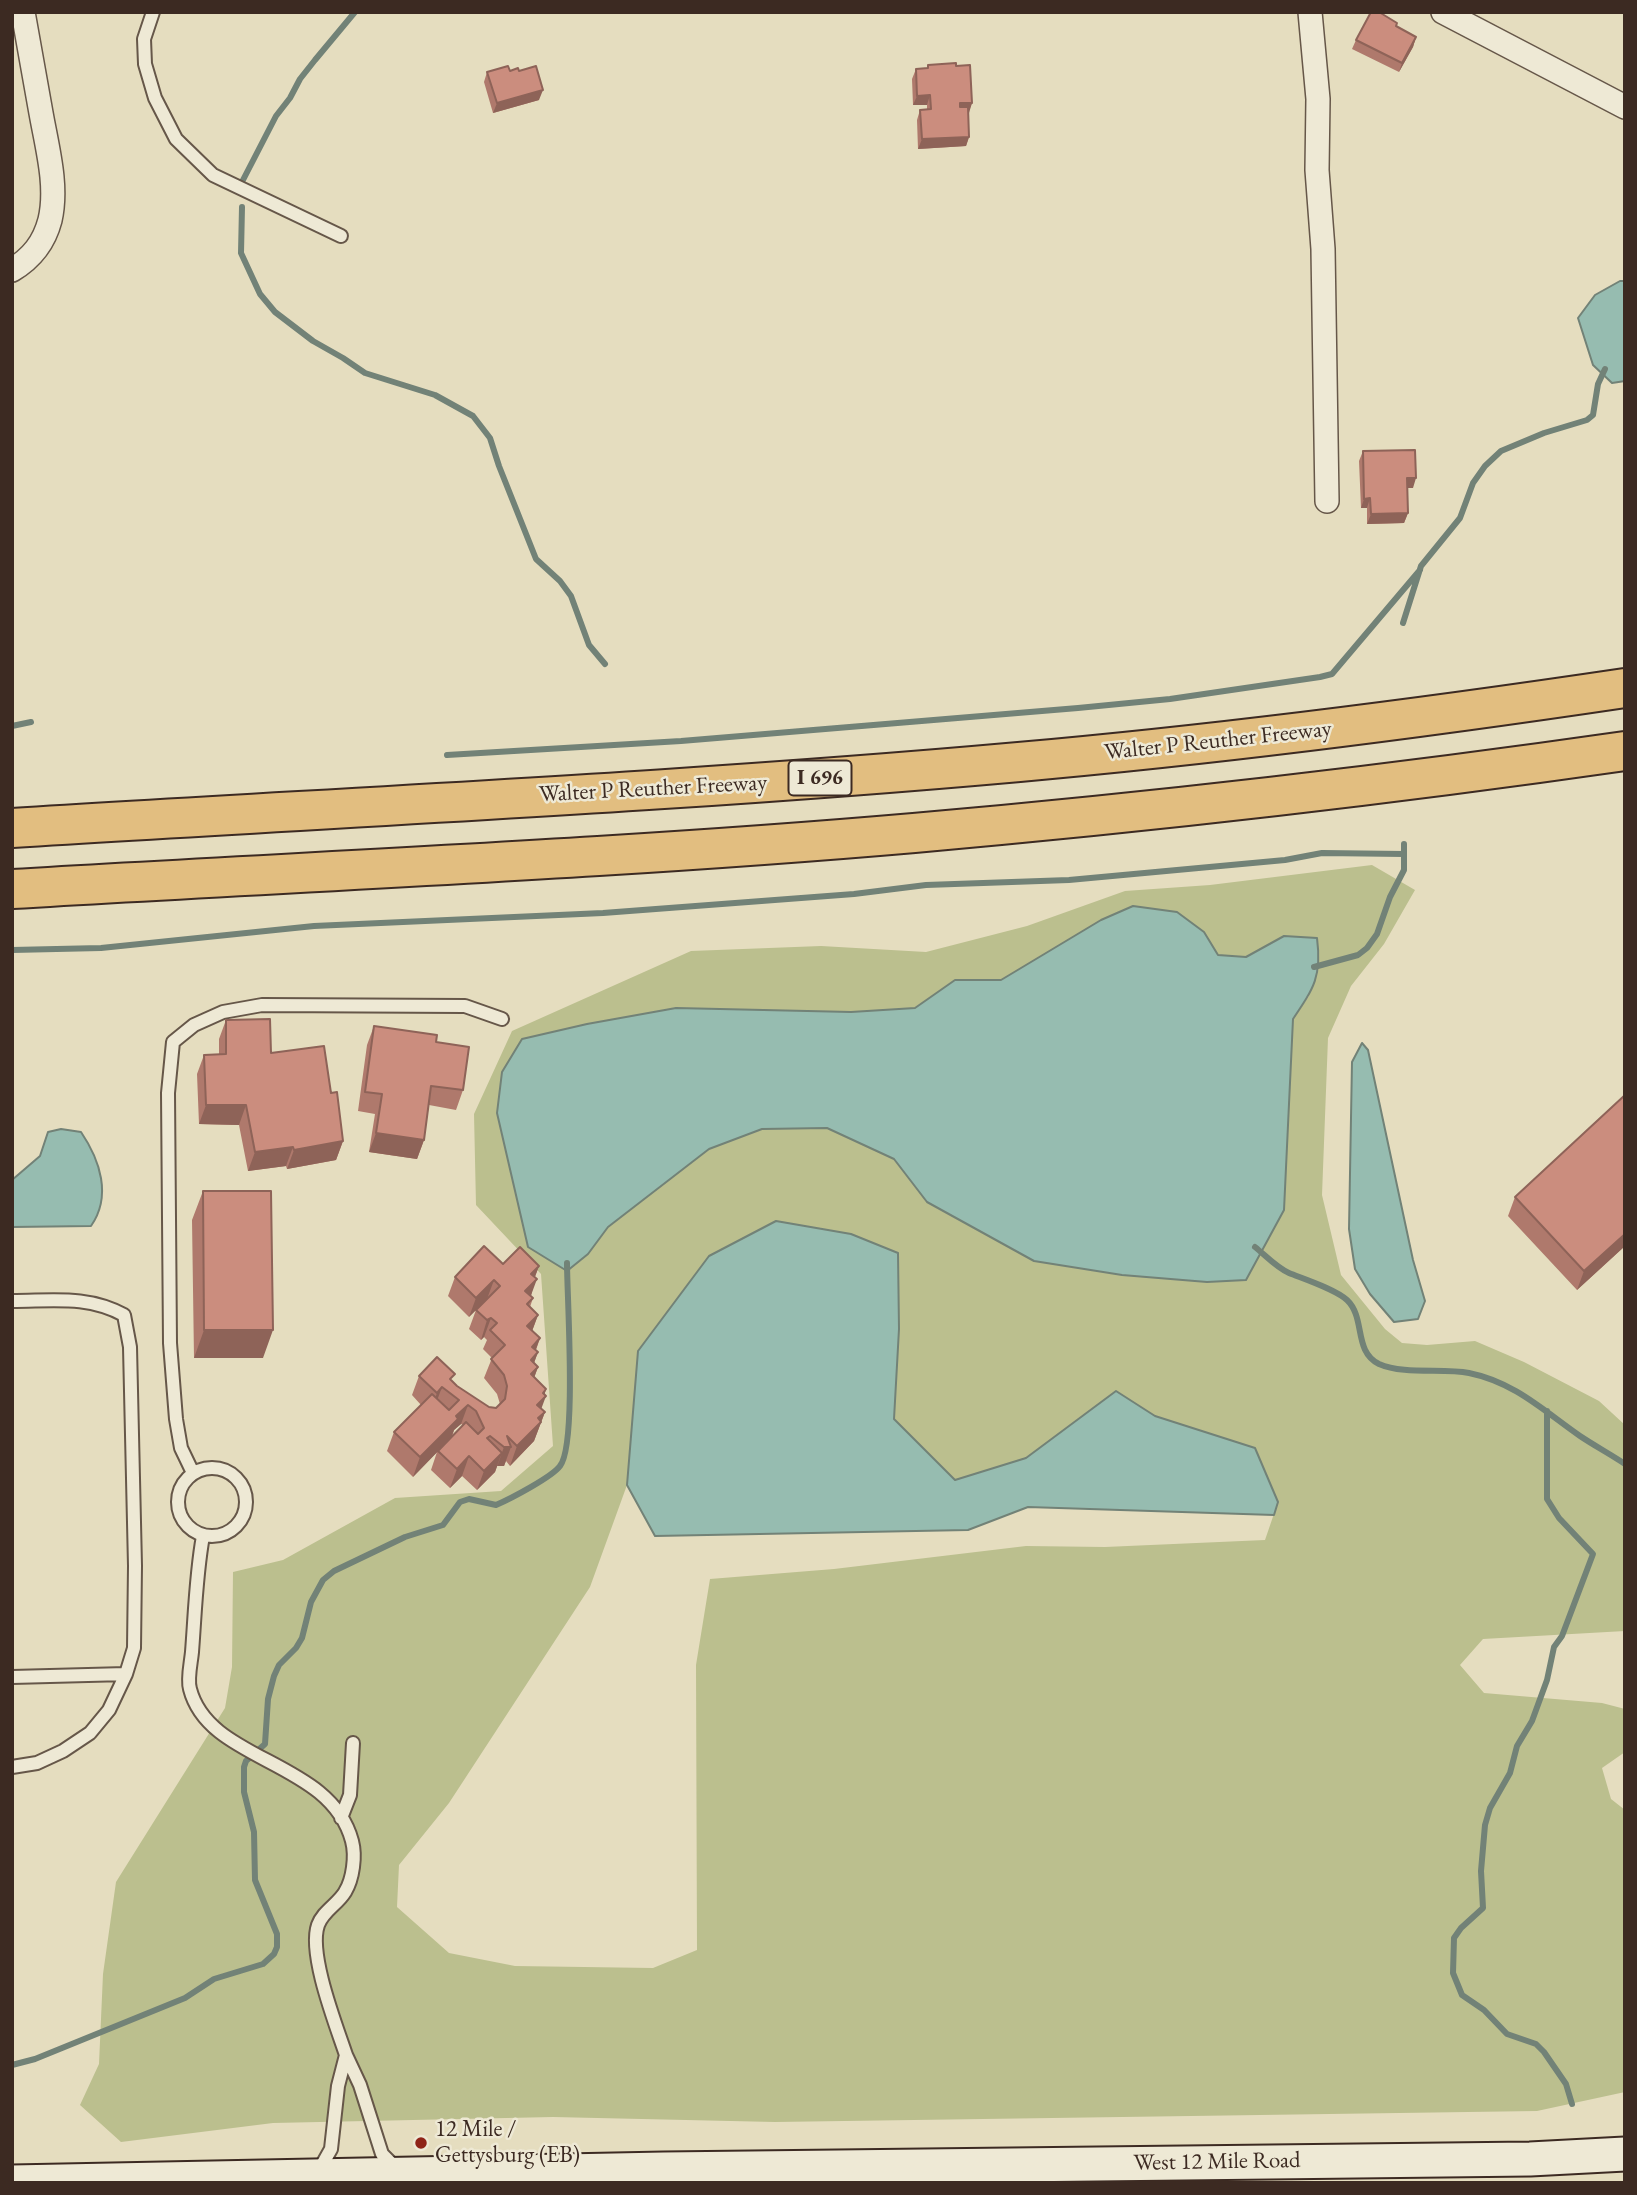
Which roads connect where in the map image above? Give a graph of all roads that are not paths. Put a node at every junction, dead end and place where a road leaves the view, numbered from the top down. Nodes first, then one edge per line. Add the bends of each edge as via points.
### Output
1 (23, 12) edge
2 (153, 12) edge
3 (1310, 12) edge
4 (1443, 12) edge
5 (1625, 107) edge
6 (341, 236) dead end
7 (12, 270) edge
8 (1327, 501) dead end
9 (1625, 688) edge
10 (1625, 751) edge
11 (12, 828) edge
12 (12, 889) edge
13 (502, 1019) dead end
14 (12, 1301) edge
15 (193, 1473) junction
16 (203, 1536) junction
17 (126, 1674) junction
18 (12, 1677) edge
19 (353, 1743) dead end
20 (12, 1767) edge
21 (341, 1818) junction
22 (346, 2054) junction
23 (1625, 2154) edge
24 (1221, 2172) edge
25 (401, 2174) junction
26 (305, 2175) junction
27 (673, 2176) edge
28 (12, 2182) edge

1 - 7 street via 46,137 52,203 38,249
2 - 6 lane via 144,38 145,64 176,139 213,175
3 - 8 street via 1318,99
4 - 5 street
9 - 11 highway, Walter P Reuther Freeway / I 696 via 1323,730 1021,762 804,780
10 - 12 highway via 1229,803 913,833
13 - 15 lane via 465,1006 262,1005 223,1012 194,1025 173,1042 168,1093 170,1343 181,1448
14 - 17 lane via 84,1301 124,1315 131,1347 135,1566 134,1648
15 - 16 lane via 184,1481 177,1504 186,1526
15 - 16 lane via 225,1470 246,1494 247,1505 238,1525 219,1536
16 - 21 lane via 189,1688 201,1714 223,1736 322,1794
17 - 18 lane
17 - 20 lane via 110,1710 90,1733 37,1763
19 - 21 lane via 350,1795
21 - 22 lane via 352,1840 354,1865 345,1892 318,1926 317,1942 325,1990
22 - 25 lane via 382,2154
22 - 26 lane via 331,2149 322,2165
23 - 24 main road, West 12 Mile Road
24 - 27 main road, West 12 Mile Road
25 - 26 main road, West 12 Mile Road
25 - 27 main road, West 12 Mile Road
26 - 28 main road, West 12 Mile Road

